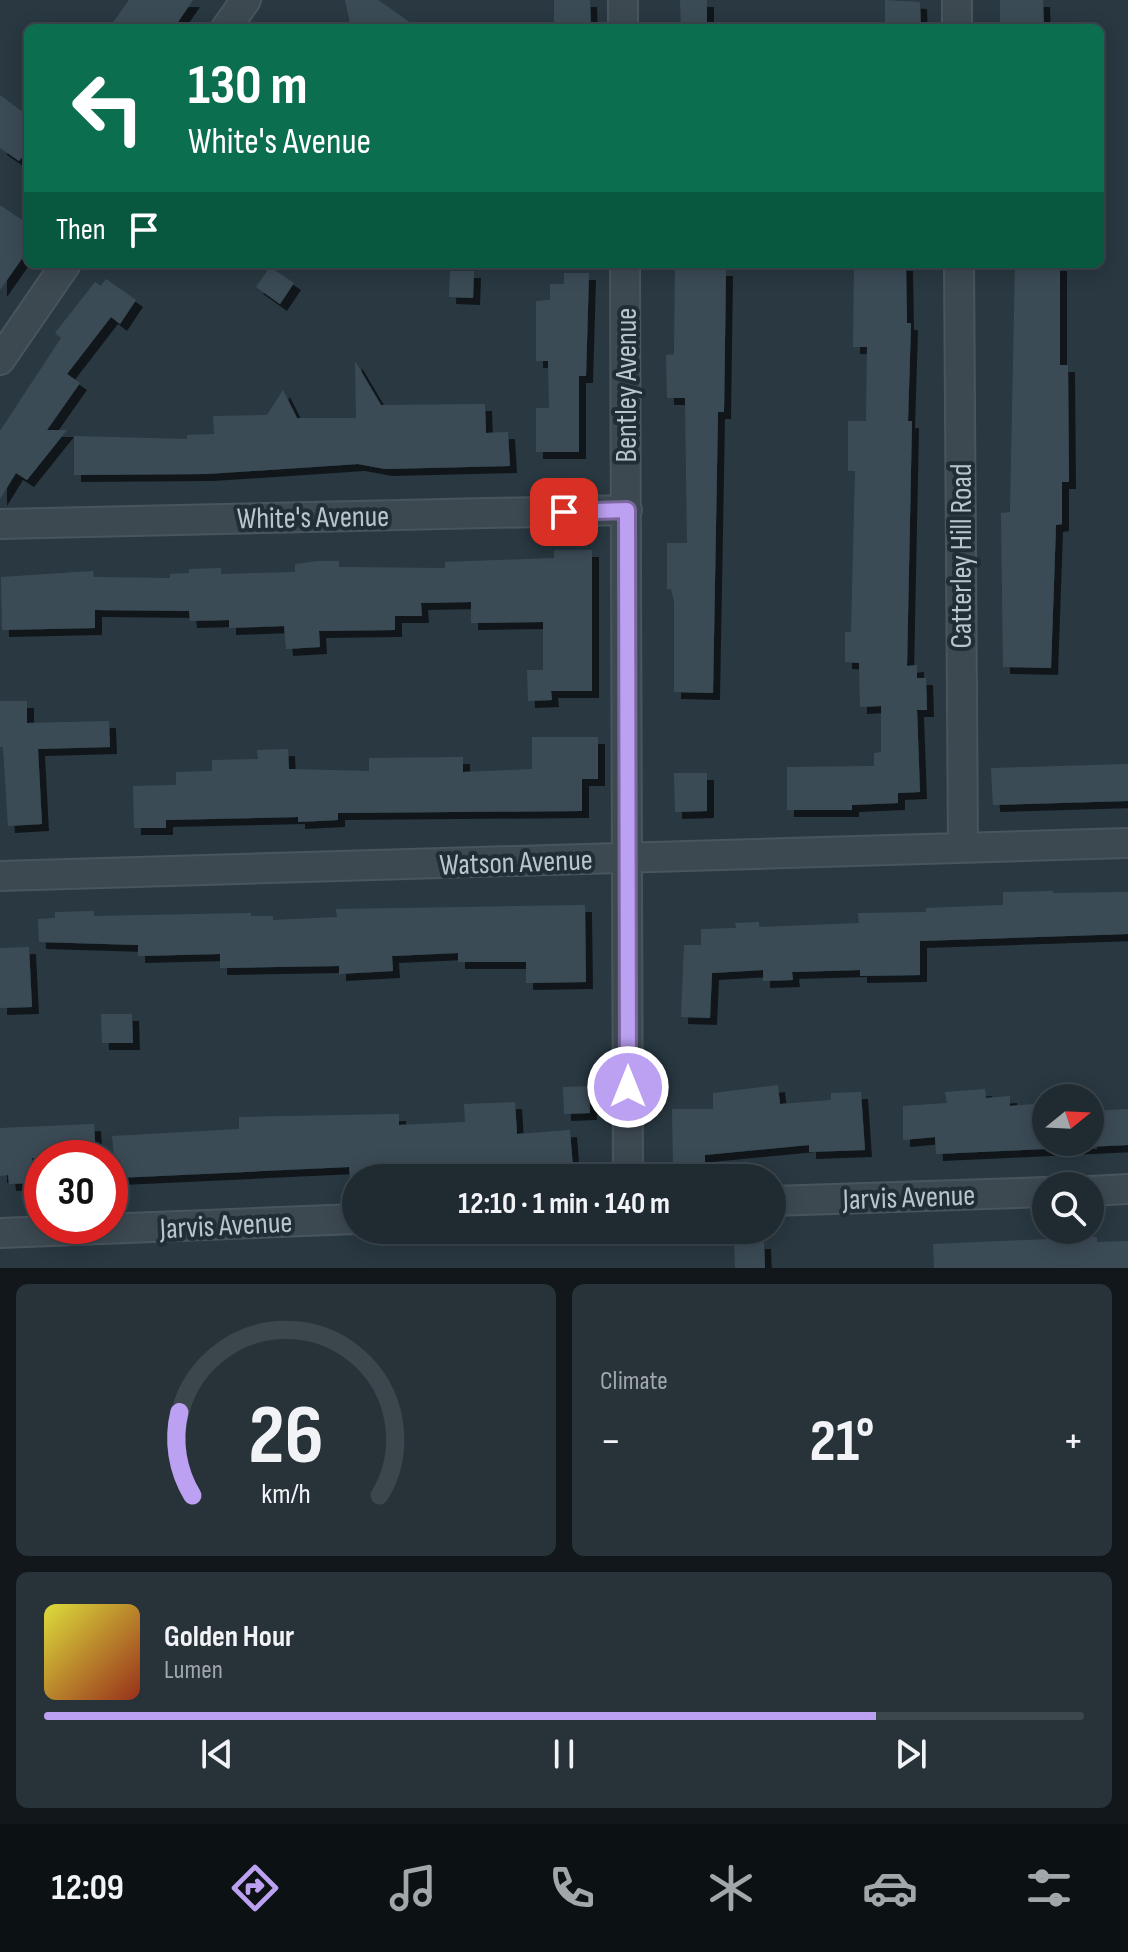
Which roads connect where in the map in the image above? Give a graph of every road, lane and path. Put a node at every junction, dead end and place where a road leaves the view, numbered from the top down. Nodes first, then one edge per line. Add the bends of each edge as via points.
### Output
1 (246, 0) edge
2 (623, 0) edge
3 (957, 0) edge
4 (229, 24) edge
5 (623, 24) edge
6 (957, 24) edge
7 (63, 268) edge
8 (625, 268) edge
9 (959, 268) edge
10 (0, 360) edge
11 (627, 510) junction
12 (0, 524) edge
13 (1128, 843) edge
14 (963, 848) junction
15 (626, 859) junction
16 (0, 876) edge
17 (628, 1164) edge
18 (1128, 1189) edge
19 (1104, 1190) edge
20 (1032, 1192) edge
21 (786, 1201) edge
22 (342, 1220) edge
23 (0, 1233) edge

1 - 4 street
2 - 5 street
3 - 6 street
7 - 10 street
8 - 11 street, Bentley Avenue
9 - 14 street, Catterley Hill Road
11 - 12 street, White's Avenue
11 - 15 street, Bentley Avenue
13 - 14 street, Watson Avenue
14 - 15 street, Watson Avenue
15 - 16 street, Watson Avenue
15 - 17 street, Bentley Avenue
18 - 19 street
20 - 21 street, Jarvis Avenue
22 - 23 street, Jarvis Avenue

